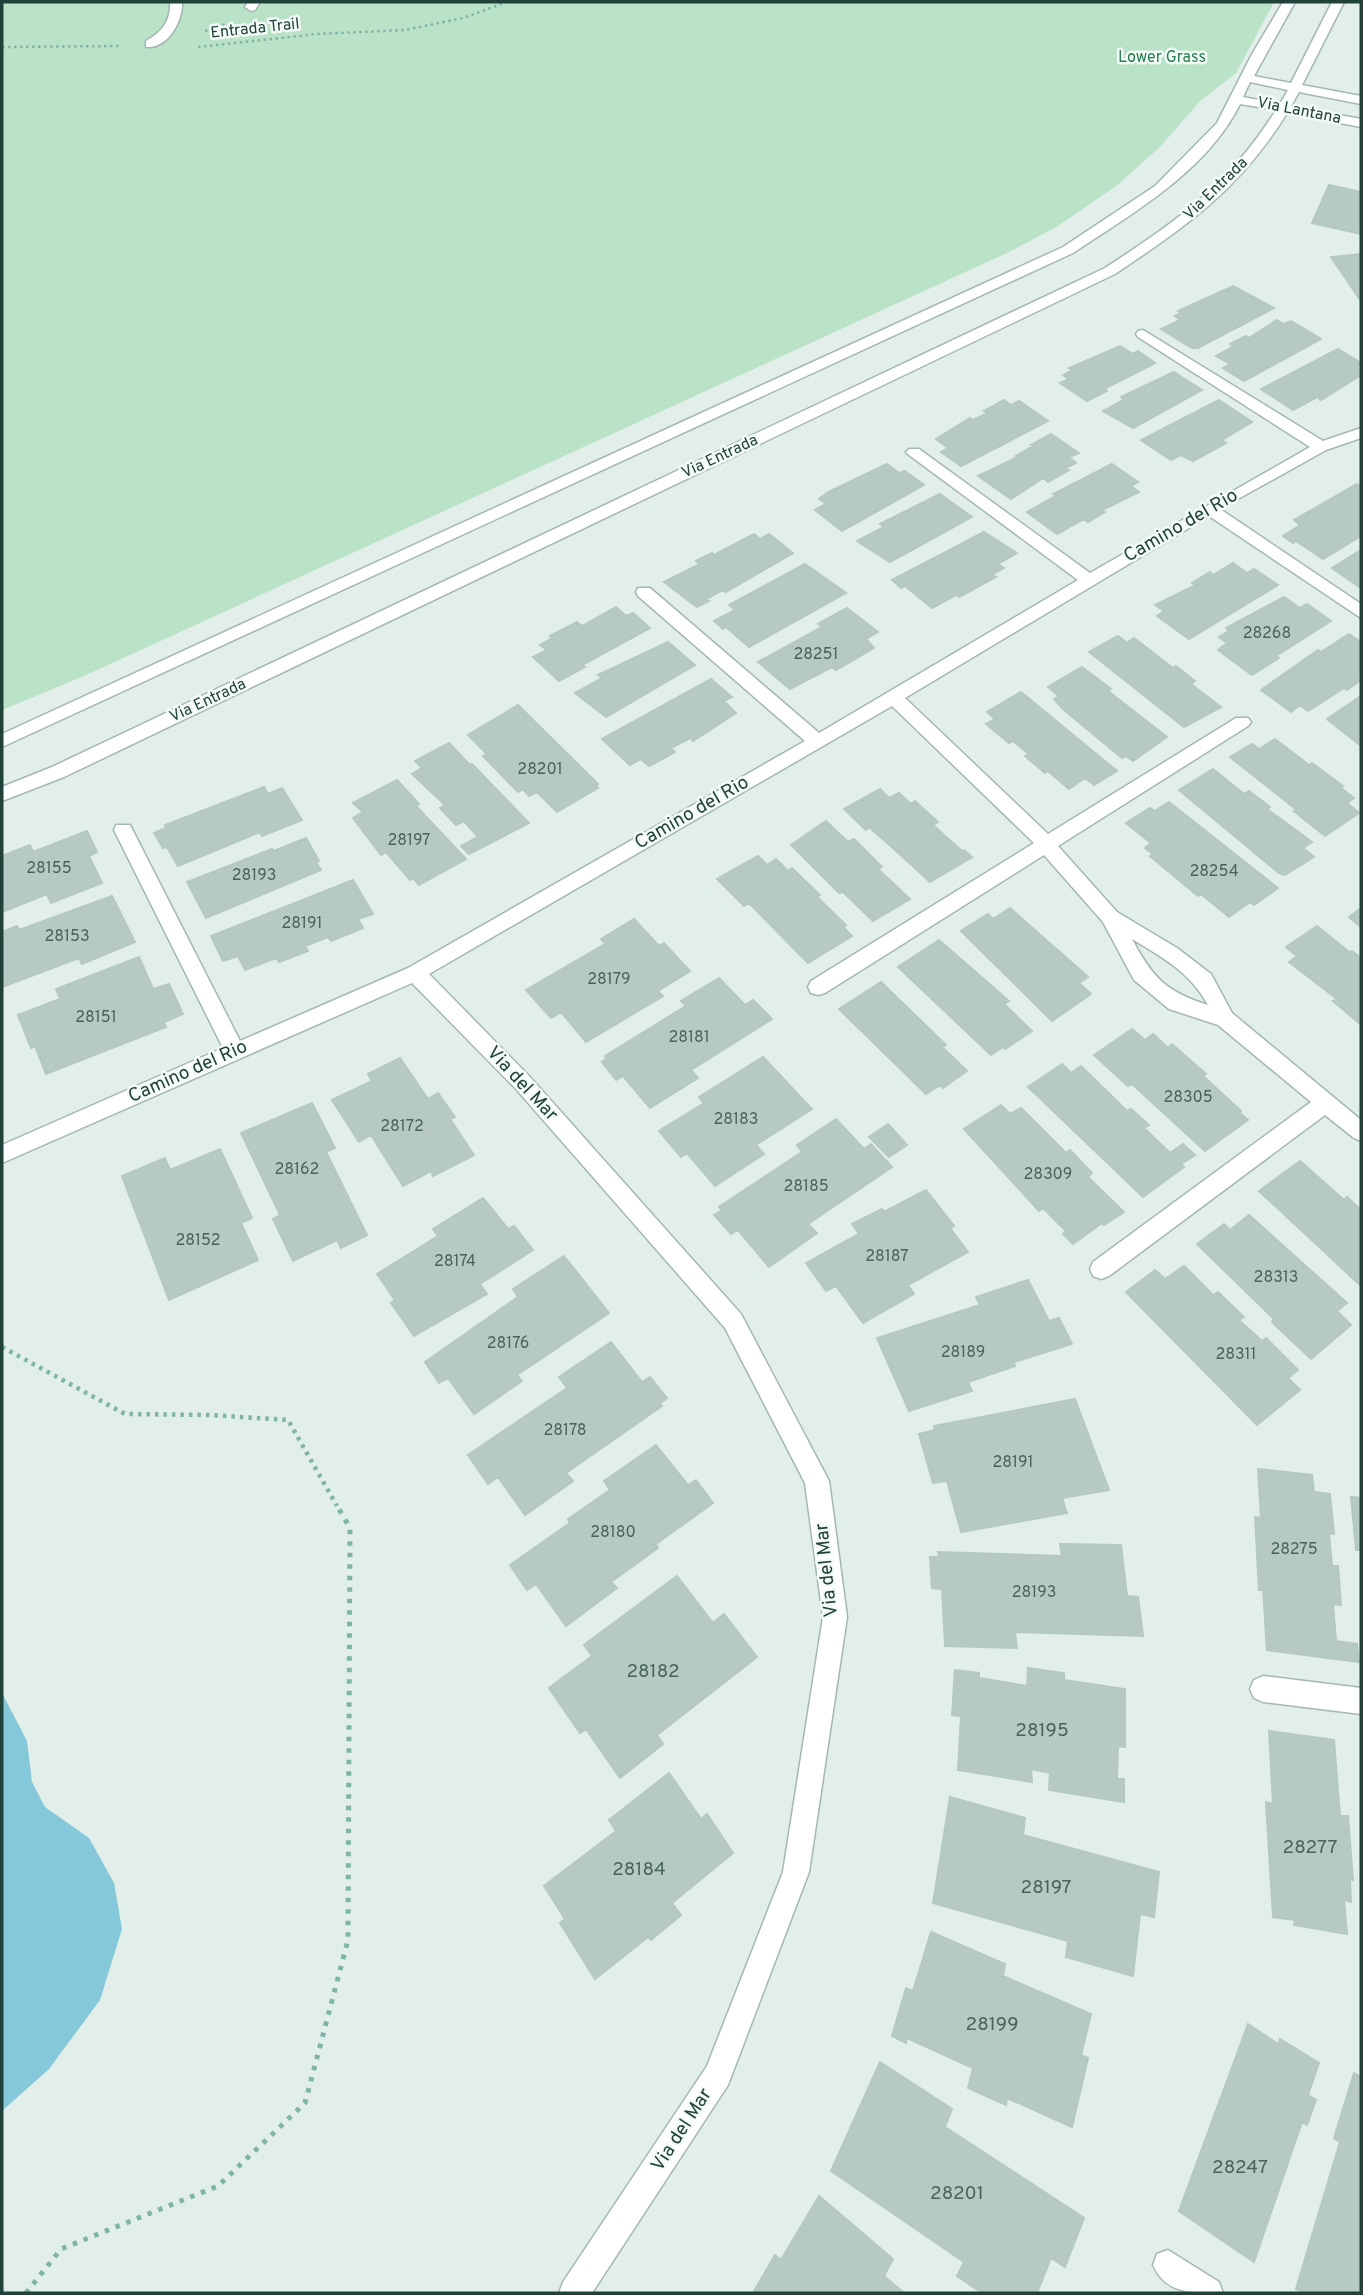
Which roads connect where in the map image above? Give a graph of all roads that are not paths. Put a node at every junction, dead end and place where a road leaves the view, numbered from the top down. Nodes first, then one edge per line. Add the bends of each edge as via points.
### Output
1 (176, 2) edge
2 (1289, 2) edge
3 (1338, 2) edge
4 (150, 44) road end
5 (1247, 78) junction
6 (1294, 87) junction
7 (1236, 99) junction
8 (1361, 100) edge
9 (1282, 108) junction
10 (1361, 122) edge
11 (1143, 334) dead end
12 (1361, 433) edge
13 (1321, 447) junction
14 (914, 452) dead end
15 (1209, 509) junction
16 (1089, 580) junction
17 (644, 592) dead end
18 (1361, 612) edge
19 (893, 697) junction
20 (1242, 722) dead end
21 (2, 741) edge
22 (818, 742) junction
23 (2, 794) edge
24 (123, 830) dead end
25 (1046, 844) junction
26 (1110, 917) junction
27 (415, 973) junction
28 (818, 987) dead end
29 (1225, 1019) junction
30 (234, 1052) junction
31 (1327, 1102) junction
32 (1360, 1128) edge
33 (2, 1154) edge
34 (1101, 1269) dead end
35 (1263, 1689) dead end
36 (1361, 1701) edge
37 (1168, 2265) dead end
38 (574, 2293) edge
39 (1208, 2293) edge

1 - 4 street via 178,13 164,37
2 - 5 street
3 - 6 street, Via Entrada
5 - 6 street, Via Lantana
5 - 7 street
6 - 8 street, Via Lantana
6 - 9 street, Via Entrada
7 - 9 street, Via Lantana
7 - 21 street via 1223,125 1160,189 1068,250
9 - 10 street, Via Lantana
9 - 23 street, Via Entrada via 1240,171 1189,218 1110,271 58,772
11 - 13 street
12 - 13 street, Camino del Rio
13 - 15 street, Camino del Rio
14 - 16 street
15 - 16 street, Camino del Rio
15 - 18 street
16 - 19 street, Camino del Rio
17 - 22 street
19 - 22 street, Camino del Rio
19 - 25 street
20 - 25 street
22 - 27 street, Camino del Rio
24 - 30 street
25 - 26 street
25 - 28 street
26 - 29 street via 1204,980
26 - 29 street via 1140,975 1176,1003
27 - 30 street, Camino del Rio
27 - 38 street, Via del Mar via 523,1083 733,1321 817,1481 835,1617 796,1872 718,2075
29 - 31 street
30 - 33 street, Camino del Rio
31 - 32 street
31 - 34 street
35 - 36 street
37 - 39 street

